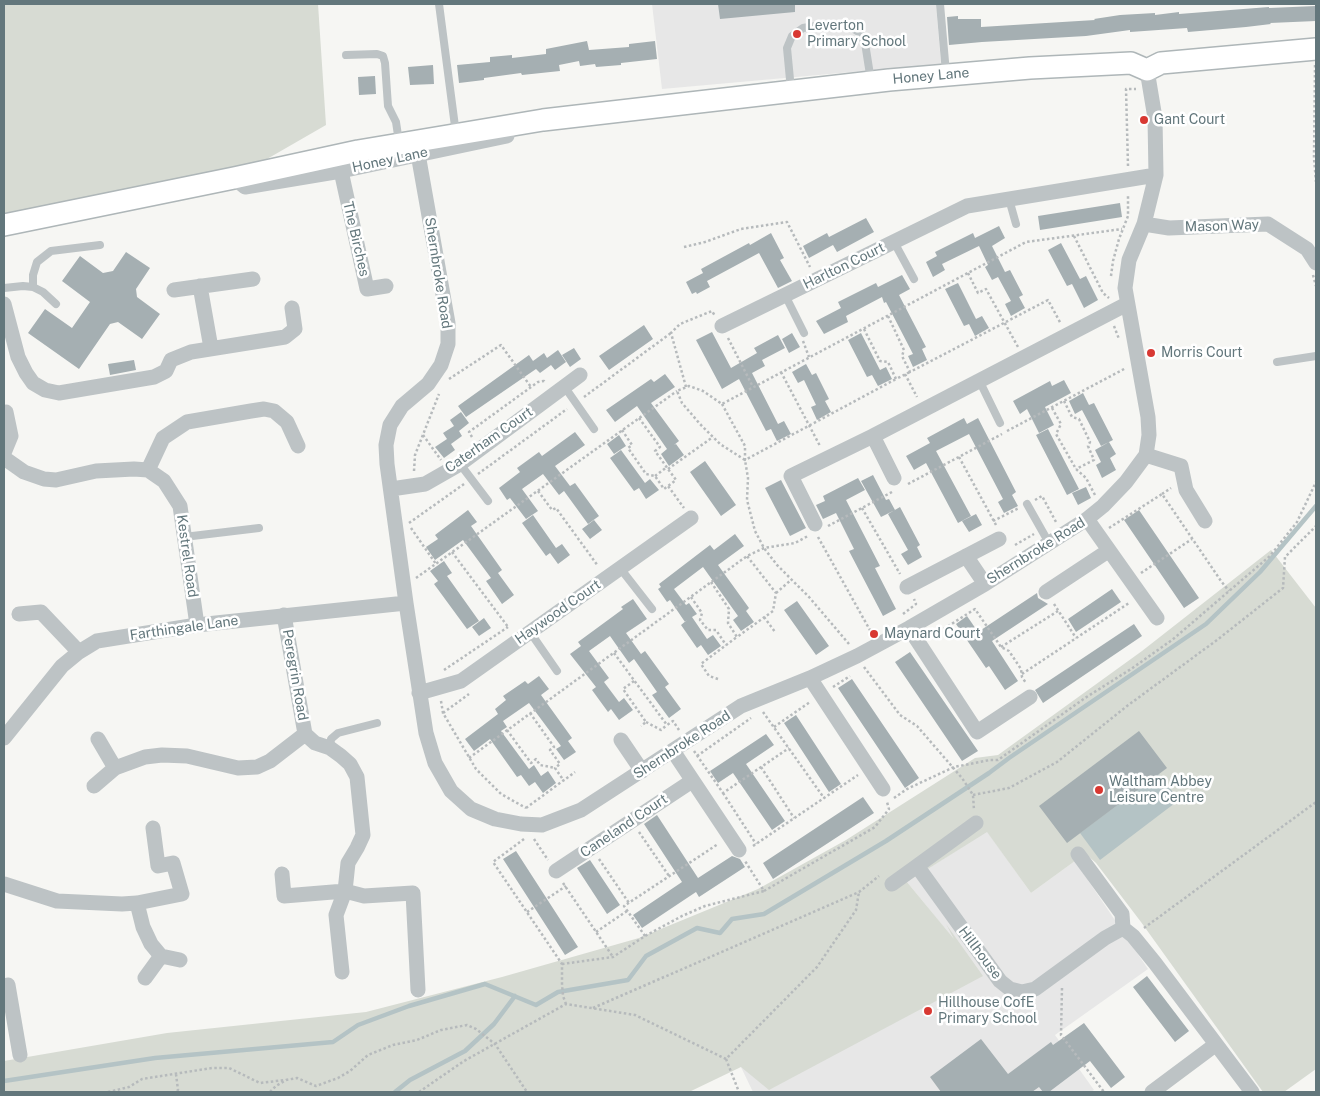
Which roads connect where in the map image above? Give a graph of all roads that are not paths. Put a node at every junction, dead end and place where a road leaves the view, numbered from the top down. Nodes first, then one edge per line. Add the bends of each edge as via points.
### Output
1 (439, 4) edge
2 (940, 4) edge
3 (346, 55) dead end
4 (1316, 55) edge
5 (1148, 70) junction
6 (946, 75) junction
7 (871, 82) junction
8 (791, 90) junction
9 (543, 120) junction
10 (456, 134) junction
11 (411, 146) junction
12 (341, 171) junction
13 (1156, 175) junction
14 (234, 178) junction
15 (1009, 199) junction
16 (1016, 224) dead end
17 (1144, 224) junction
18 (4, 225) edge
19 (894, 242) junction
20 (100, 246) dead end
21 (1316, 263) edge
22 (253, 279) dead end
23 (914, 279) dead end
24 (200, 286) junction
25 (386, 286) dead end
26 (33, 287) junction
27 (4, 288) edge
28 (174, 290) dead end
29 (785, 295) junction
30 (4, 304) edge
31 (56, 304) dead end
32 (1128, 304) junction
33 (292, 308) dead end
34 (722, 326) road end
35 (804, 332) road end
36 (8, 339) edge
37 (210, 348) junction
38 (1316, 356) edge
39 (1277, 362) dead end
40 (580, 375) dead end
41 (979, 380) junction
42 (558, 390) junction
43 (6, 412) dead end
44 (1000, 423) dead end
45 (594, 429) dead end
46 (873, 436) junction
47 (298, 446) dead end
48 (4, 453) edge
49 (1146, 455) junction
50 (4, 458) edge
51 (454, 467) junction
52 (148, 470) junction
53 (897, 485) road end
54 (391, 490) junction
55 (488, 501) dead end
56 (1027, 504) road end
57 (690, 518) road end
58 (1087, 519) junction
59 (1205, 521) dead end
60 (821, 525) road end
61 (260, 528) dead end
62 (184, 537) junction
63 (1002, 537) road end
64 (1049, 543) junction
65 (1108, 551) junction
66 (966, 556) junction
67 (620, 568) junction
68 (985, 584) junction
69 (908, 587) road end
70 (1046, 592) road end
71 (406, 603) junction
72 (652, 608) dead end
73 (19, 614) dead end
74 (284, 615) junction
75 (1157, 618) dead end
76 (197, 625) junction
77 (908, 628) junction
78 (524, 637) junction
79 (79, 652) junction
80 (558, 671) dead end
81 (810, 678) junction
82 (419, 693) junction
83 (1030, 697) road end
84 (377, 723) dead end
85 (305, 734) junction
86 (4, 738) edge
87 (98, 739) dead end
88 (621, 740) dead end
89 (330, 748) junction
90 (672, 751) junction
91 (115, 768) junction
92 (642, 771) junction
93 (692, 780) junction
94 (94, 786) dead end
95 (885, 796) road end
96 (975, 816) road end
97 (153, 828) dead end
98 (740, 852) road end
99 (1078, 854) dead end
100 (917, 866) junction
101 (556, 871) road end
102 (282, 874) dead end
103 (887, 879) road end
104 (4, 884) edge
105 (345, 891) junction
106 (137, 903) junction
107 (1128, 932) junction
108 (160, 956) junction
109 (180, 960) dead end
110 (342, 972) dead end
111 (145, 978) dead end
112 (4, 986) edge
113 (418, 990) dead end
114 (1215, 1045) junction
115 (20, 1055) dead end
116 (1152, 1092) edge
117 (1252, 1092) edge

1 - 10 lane
2 - 6 lane
3 - 11 lane via 383,56 388,106
4 - 5 street via 1161,63
5 - 6 street, Honey Lane via 1131,63
5 - 13 street via 1155,118
6 - 7 street, Honey Lane
7 - 8 street, Honey Lane
7 - 8 lane via 865,43 860,33 846,24 827,24 803,28 792,36 786,48
8 - 9 street, Honey Lane
9 - 10 street, Honey Lane
9 - 11 street, Honey Lane via 535,130
10 - 11 street, Honey Lane
11 - 12 street, Honey Lane
11 - 14 street, Honey Lane
11 - 54 street, Shernbroke Road via 448,323 448,344 441,365 428,384 402,406 390,425 386,445
12 - 14 street, Honey Lane via 245,187
12 - 25 street, The Birches via 367,289
13 - 15 street
13 - 17 street
14 - 18 street, Honey Lane
15 - 16 lane
15 - 19 street, Harlton Court via 967,206
17 - 21 street, Mason Way via 1169,228 1268,224 1307,249
17 - 32 street via 1129,260 1125,288
19 - 23 lane
19 - 29 street, Harlton Court
20 - 26 lane via 51,251 37,262
22 - 24 street
24 - 28 street
24 - 37 street
26 - 27 lane
26 - 31 lane
29 - 34 street, Harlton Court
29 - 35 lane
30 - 36 street
32 - 41 street
32 - 49 street via 1148,418
33 - 37 street via 294,329 285,338
36 - 37 street via 33,383 45,390 59,392 154,377 166,371 171,360
38 - 39 lane
40 - 42 street, Caterham Court
41 - 44 lane
41 - 46 street
42 - 45 lane via 576,403
42 - 51 street, Caterham Court
43 - 48 street via 11,436
46 - 53 street
46 - 60 street via 791,476
47 - 52 street via 287,422 274,411 242,412 187,422 163,438
49 - 58 street, Shernbroke Road via 1126,482
49 - 59 street via 1181,466 1186,490
50 - 52 street via 34,476 56,480 96,470
51 - 54 street, Caterham Court via 425,484
51 - 55 lane via 471,479
52 - 62 street, Kestrel Road via 164,481 180,506
54 - 71 street, Shernbroke Road
56 - 64 lane
57 - 67 street, Haywood Court
58 - 64 street, Shernbroke Road
58 - 65 street
61 - 62 lane
62 - 76 street, Kestrel Road
63 - 66 street
64 - 68 street, Shernbroke Road
65 - 70 street
65 - 75 street
66 - 68 street
66 - 69 street
67 - 72 lane
67 - 78 street, Haywood Court
68 - 77 street, Shernbroke Road
71 - 74 street, Farthingale Lane
71 - 82 street, Shernbroke Road
73 - 79 street via 41,612
74 - 76 street, Farthingale Lane
74 - 85 street, Peregrin Road
76 - 79 street, Farthingale Lane via 97,641
77 - 81 street, Shernbroke Road via 853,650
77 - 83 street via 977,732
78 - 80 lane
78 - 82 street, Haywood Court via 461,681
79 - 86 street, Farthingale Lane via 57,672
81 - 90 street, Shernbroke Road via 741,706
81 - 95 street
82 - 92 street, Shernbroke Road via 435,763 451,791 471,809 495,819 542,825 581,810
84 - 89 lane via 338,733 331,740
85 - 89 street, Peregrin Road via 315,743
85 - 91 street via 257,767 238,768 188,756 162,755 145,757
87 - 91 street
88 - 92 street
89 - 105 street, Peregrin Road via 350,764 357,777 363,835 348,864
90 - 92 street, Shernbroke Road
90 - 93 street
91 - 94 street
93 - 98 street
93 - 101 street, Caneland Court
96 - 100 street
97 - 106 street via 158,866 173,863 182,894
99 - 107 street via 1122,914
100 - 103 street
100 - 107 street, Hillhouse via 1000,981 1010,989 1022,992 1035,989 1105,938
102 - 105 street via 284,896
104 - 106 street via 58,901
105 - 110 street, Peregrin Road via 336,915
105 - 113 street via 364,896 413,893
106 - 108 street via 143,927
107 - 114 street
108 - 109 street
108 - 111 street
112 - 115 street via 8,985
114 - 116 street
114 - 117 street

